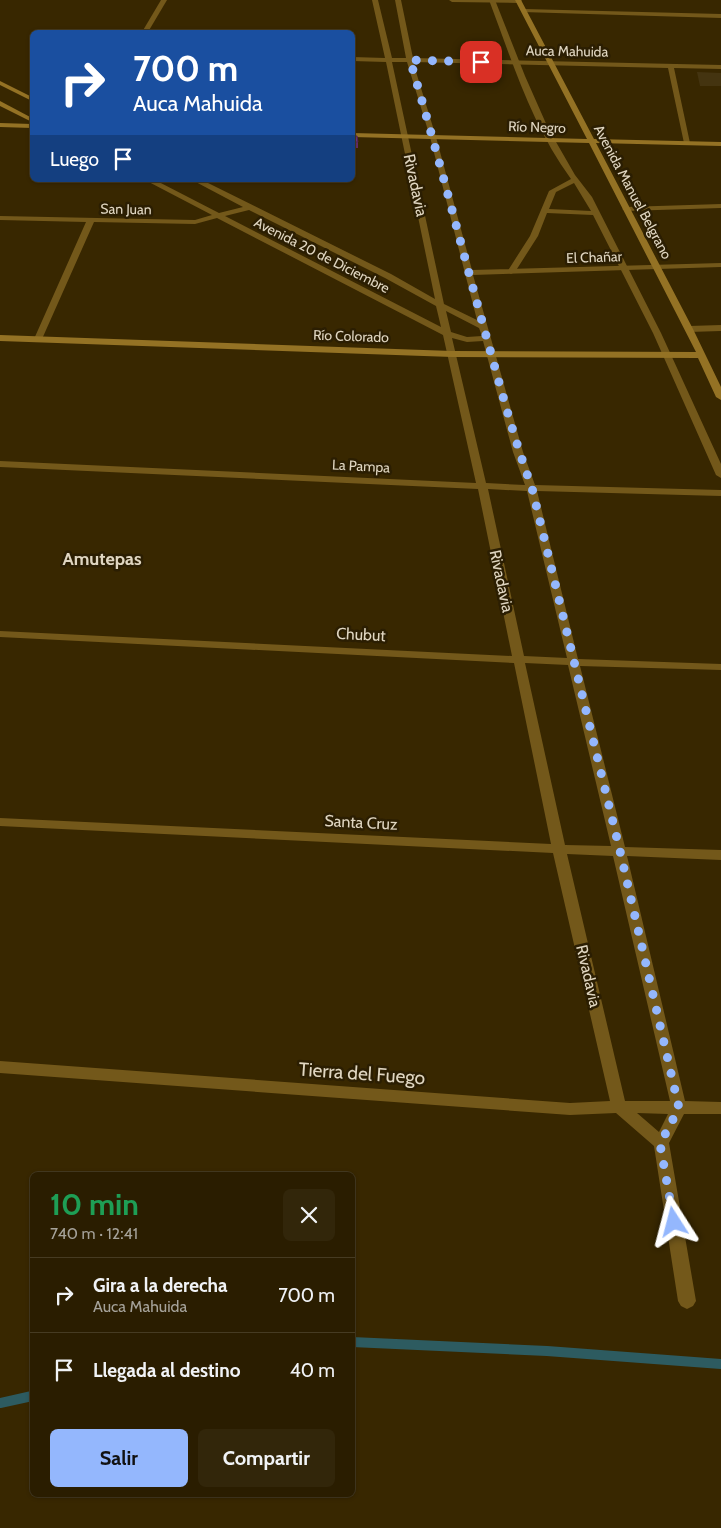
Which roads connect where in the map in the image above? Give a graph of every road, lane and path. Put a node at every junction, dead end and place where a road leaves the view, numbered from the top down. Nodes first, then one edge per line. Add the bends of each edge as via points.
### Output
1 (164, 0) edge
2 (375, 0) edge
3 (398, 0) edge
4 (452, 0) edge
5 (492, 0) edge
6 (519, 1) edge
7 (524, 12) junction
8 (721, 16) edge
9 (146, 30) edge
10 (355, 59) edge
11 (390, 60) junction
12 (410, 60) junction
13 (516, 63) junction
14 (551, 64) junction
15 (671, 66) junction
16 (721, 67) edge
17 (0, 83) edge
18 (30, 98) edge
19 (0, 103) edge
20 (30, 119) edge
21 (0, 125) edge
22 (30, 126) edge
23 (355, 135) edge
24 (406, 136) junction
25 (433, 137) junction
26 (551, 140) junction
27 (591, 141) junction
28 (687, 143) junction
29 (721, 144) edge
30 (574, 180) junction
31 (153, 182) edge
32 (200, 182) edge
33 (250, 206) junction
34 (721, 206) edge
35 (626, 209) junction
36 (544, 211) junction
37 (596, 213) junction
38 (219, 216) junction
39 (0, 218) edge
40 (90, 220) junction
41 (721, 265) edge
42 (657, 268) junction
43 (625, 269) junction
44 (511, 272) junction
45 (469, 273) junction
46 (440, 305) junction
47 (721, 328) edge
48 (690, 329) junction
49 (485, 332) junction
50 (448, 334) junction
51 (0, 338) edge
52 (38, 340) junction
53 (452, 354) junction
54 (491, 354) junction
55 (666, 354) junction
56 (700, 356) junction
57 (721, 397) edge
58 (0, 464) edge
59 (721, 475) edge
60 (482, 486) junction
61 (532, 488) junction
62 (721, 493) edge
63 (0, 634) edge
64 (519, 658) junction
65 (572, 662) junction
66 (721, 666) edge
67 (0, 822) edge
68 (559, 849) junction
69 (620, 851) junction
70 (721, 855) edge
71 (0, 1066) edge
72 (618, 1107) junction
73 (679, 1108) junction
74 (721, 1108) edge
75 (660, 1144) junction
76 (687, 1301) dead end

1 - 9 street
2 - 11 street, Rivadavia
3 - 12 street, Rivadavia
4 - 5 street
5 - 6 street
5 - 13 street
6 - 7 street, Avenida Manuel Belgrano
7 - 8 street
7 - 14 street, Avenida Manuel Belgrano
10 - 11 street, Auca Mahuida
11 - 12 street, Auca Mahuida
11 - 24 street, Rivadavia
12 - 13 street, Auca Mahuida
12 - 25 street, Rivadavia
13 - 14 street, Auca Mahuida
13 - 26 street
14 - 15 street, Auca Mahuida
14 - 27 street, Avenida Manuel Belgrano
15 - 16 street, Auca Mahuida
15 - 28 street
17 - 18 street
19 - 20 street
21 - 22 street
23 - 24 street, Río Negro
24 - 25 street, Río Negro
24 - 46 street, Rivadavia
25 - 26 street, Río Negro
25 - 45 street, Rivadavia
26 - 27 street, Río Negro
26 - 30 street
27 - 28 street, Río Negro
27 - 35 street, Avenida Manuel Belgrano
28 - 29 street, Río Negro
30 - 36 street via 552,191
30 - 37 street
31 - 38 street, Avenida 20 de Diciembre
32 - 33 street, Avenida 20 de Diciembre
33 - 38 street, San Juan
33 - 46 street, Avenida 20 de Diciembre
34 - 35 street
35 - 42 street, Avenida Manuel Belgrano
36 - 37 street
36 - 44 street via 534,236
37 - 43 street
38 - 40 street, San Juan via 195,222
38 - 50 street, Avenida 20 de Diciembre
39 - 40 street, San Juan
40 - 52 street
41 - 42 street, El Chañar
42 - 43 street, El Chañar
42 - 48 street, Avenida Manuel Belgrano
43 - 44 street, El Chañar
43 - 55 street
44 - 45 street, El Chañar
45 - 49 street, Rivadavia
46 - 49 street, Avenida 20 de Diciembre
46 - 50 street, Rivadavia
47 - 48 street
48 - 56 street, Avenida Manuel Belgrano
49 - 50 street, Avenida 20 de Diciembre via 479,340
49 - 54 street, Rivadavia
50 - 53 street, Rivadavia
51 - 52 street, Río Colorado
52 - 53 street, Río Colorado
53 - 54 street, Río Colorado
53 - 60 street, Rivadavia
54 - 55 street, Río Colorado
54 - 61 street, Rivadavia via 518,452
55 - 56 street, Río Colorado
55 - 59 street
56 - 57 street, Avenida Manuel Belgrano
58 - 60 street, La Pampa
60 - 61 street, La Pampa
60 - 64 street, Rivadavia
61 - 62 street, La Pampa
61 - 65 street, Rivadavia
63 - 64 street, Chubut
64 - 65 street, Chubut
64 - 68 street, Rivadavia
65 - 66 street, Chubut
65 - 69 street, Rivadavia
67 - 68 street, Santa Cruz
68 - 69 street, Santa Cruz
68 - 72 street, Rivadavia
69 - 70 street, Santa Cruz
69 - 73 street, Rivadavia
71 - 72 street, Tierra del Fuego via 570,1109
72 - 73 street, Tierra del Fuego
72 - 75 street
73 - 74 street, Tierra del Fuego
73 - 75 street
75 - 76 street

